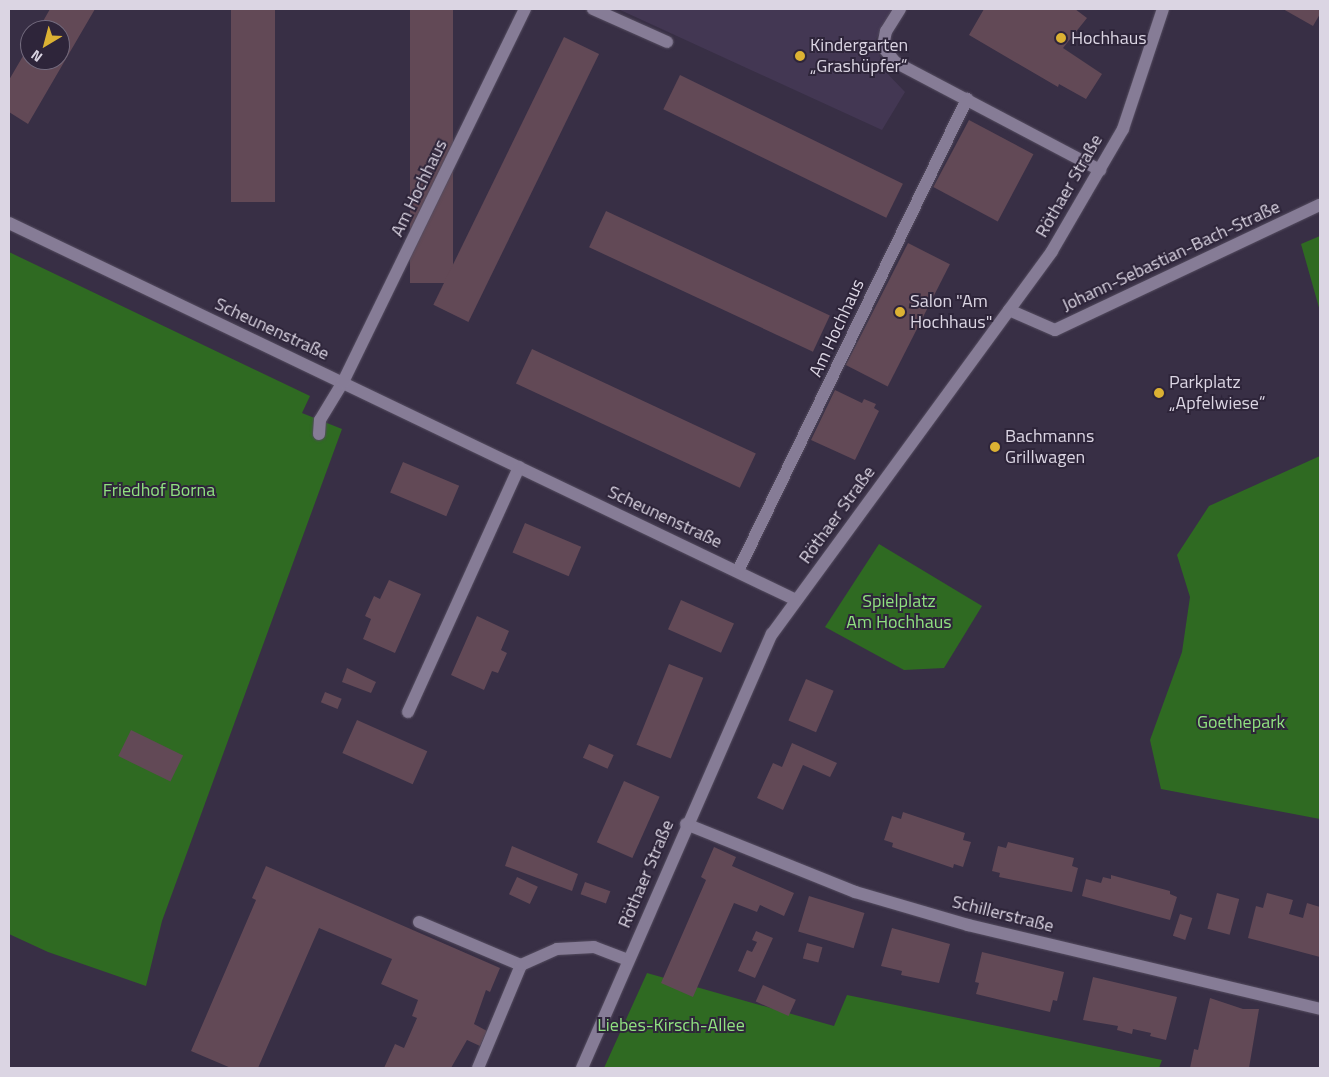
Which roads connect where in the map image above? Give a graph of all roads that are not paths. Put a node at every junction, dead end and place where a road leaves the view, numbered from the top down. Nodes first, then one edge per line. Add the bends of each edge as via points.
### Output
1 (525, 9) edge
2 (593, 9) edge
3 (900, 9) edge
4 (1163, 9) edge
5 (668, 42) dead end
6 (966, 99) junction
7 (1100, 170) junction
8 (1320, 204) edge
9 (9, 223) edge
10 (1008, 310) junction
11 (343, 382) junction
12 (319, 434) dead end
13 (519, 467) junction
14 (738, 571) junction
15 (796, 600) junction
16 (408, 712) dead end
17 (686, 824) junction
18 (419, 922) dead end
19 (628, 960) junction
20 (521, 965) junction
21 (1320, 1010) edge
22 (478, 1068) edge
23 (582, 1068) edge

1 - 11 street, Am Hochhaus
2 - 5 street
3 - 6 street via 886,31 883,47 895,62
4 - 7 street, Röthaer Straße via 1123,128
6 - 7 street
6 - 14 street, Am Hochhaus
7 - 10 street, Röthaer Straße via 1052,251
8 - 10 street, Johann-Sebastian-Bach-Straße via 1055,330
9 - 11 street, Scheunenstraße
10 - 15 street, Röthaer Straße
11 - 12 street, Am Hochhaus via 320,420
11 - 13 street, Scheunenstraße
13 - 14 street, Scheunenstraße
13 - 16 street
14 - 15 street, Scheunenstraße
15 - 17 street, Röthaer Straße via 772,634
17 - 19 street, Röthaer Straße
17 - 21 street, Schillerstraße via 855,892 968,925
18 - 20 street
19 - 20 street via 594,947 557,949
19 - 23 street, Röthaer Straße
20 - 22 street

